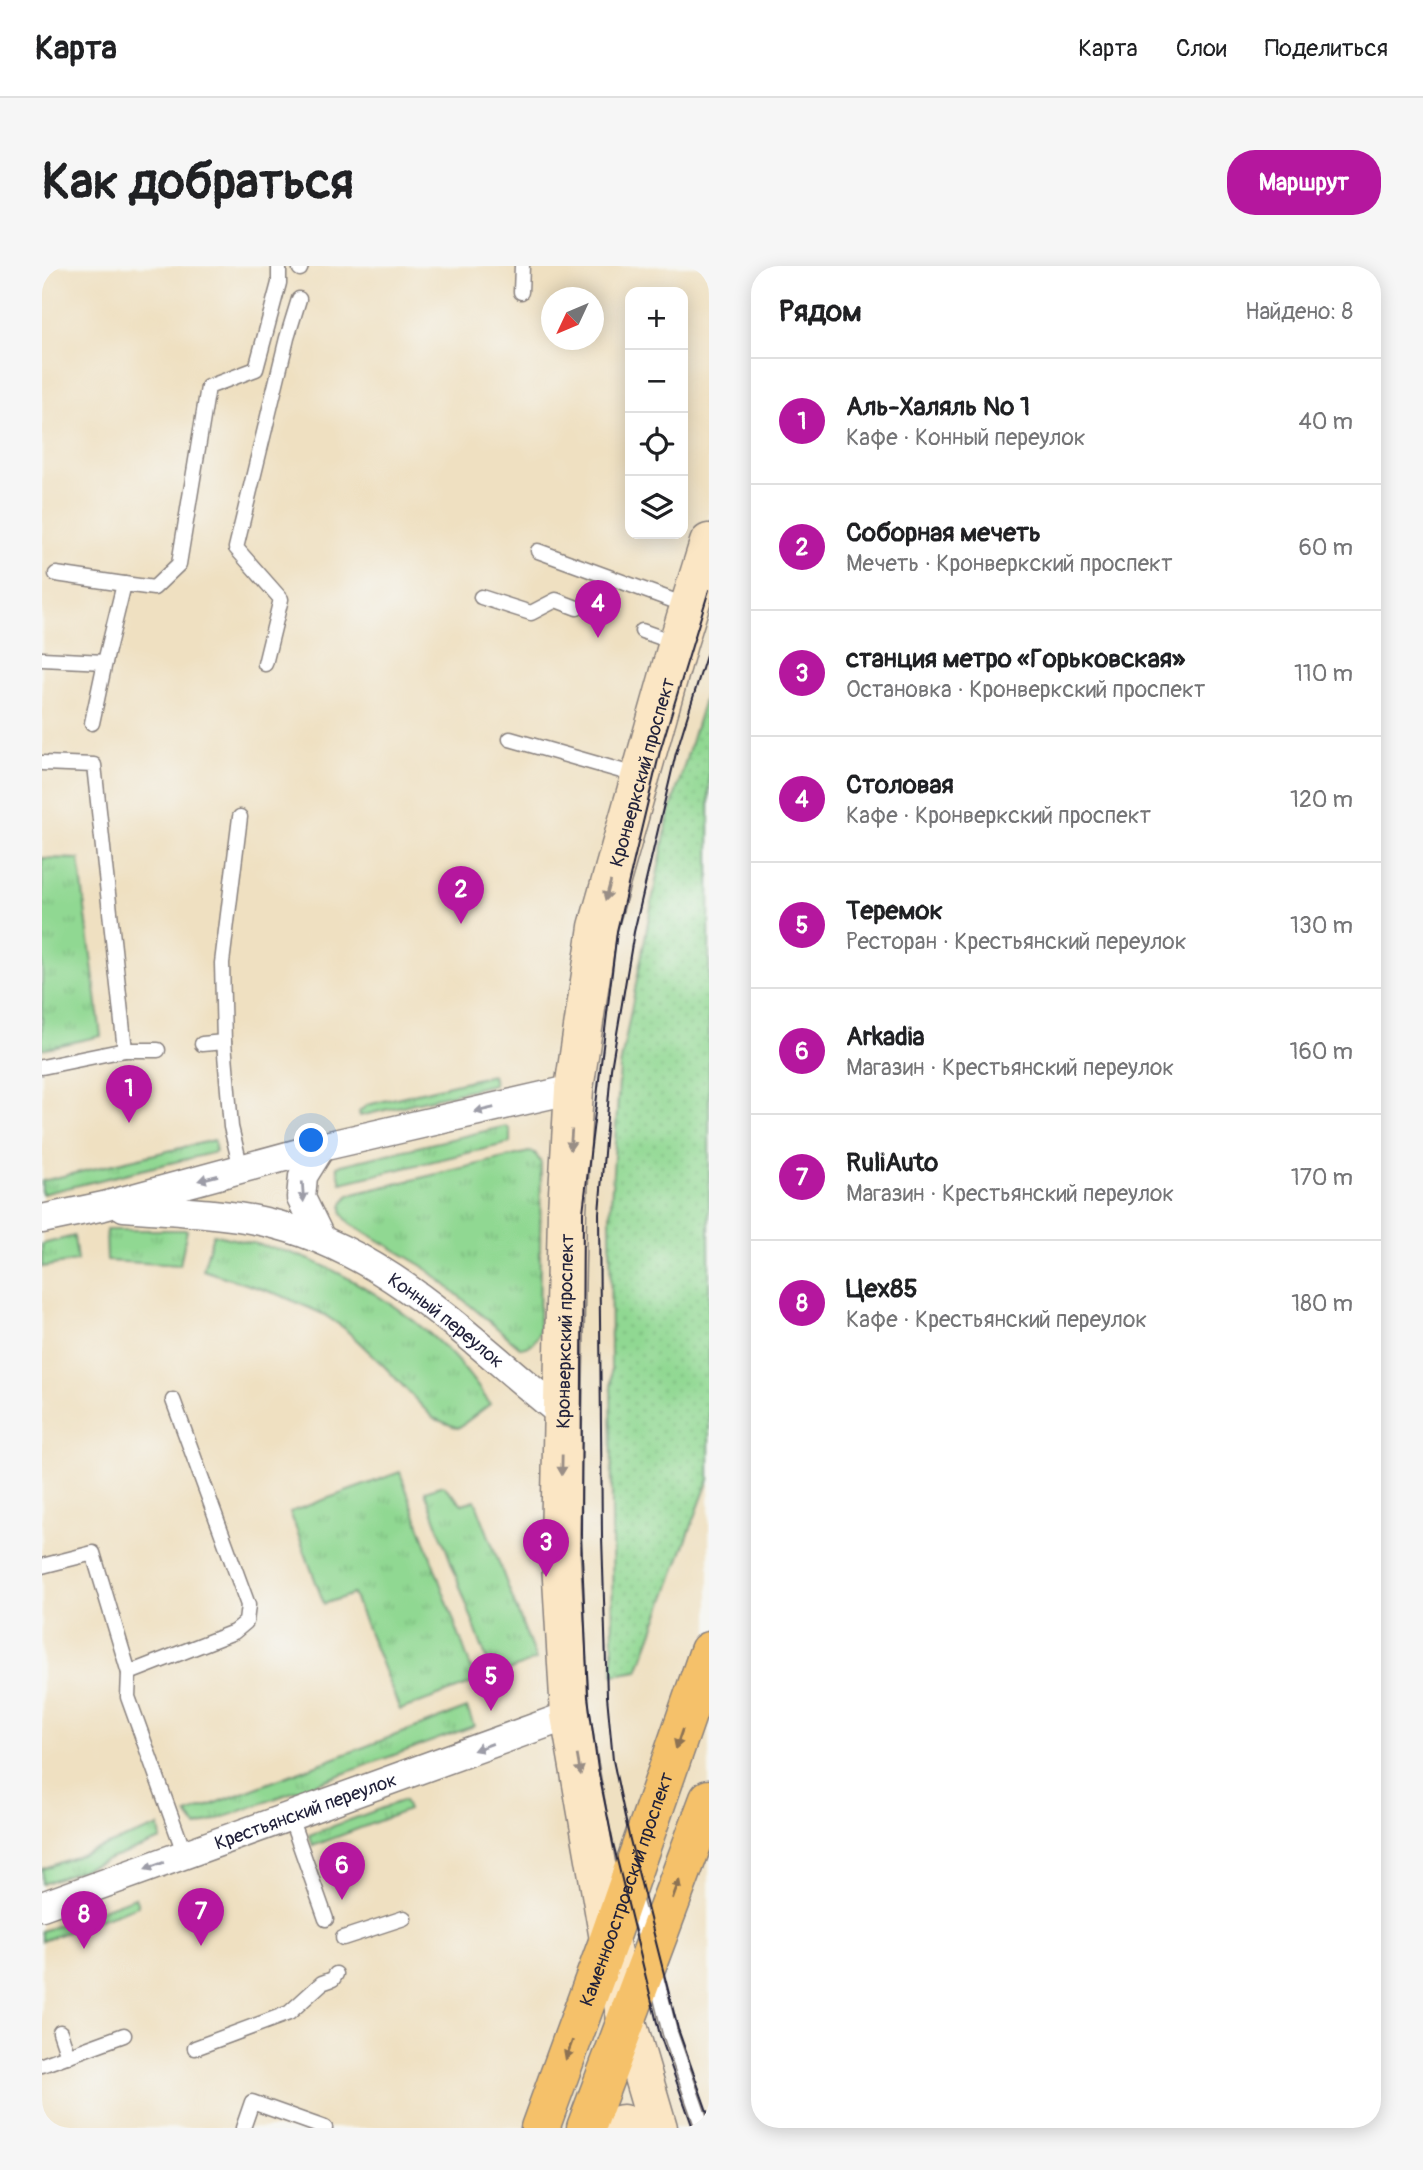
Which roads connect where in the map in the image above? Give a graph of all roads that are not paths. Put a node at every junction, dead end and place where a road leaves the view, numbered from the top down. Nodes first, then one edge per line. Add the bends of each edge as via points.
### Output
1 (279, 266) edge
2 (522, 266) edge
3 (521, 292) dead end
4 (299, 299) dead end
5 (709, 543) edge
6 (538, 551) dead end
7 (56, 574) dead end
8 (124, 584) junction
9 (481, 597) dead end
10 (689, 606) junction
11 (577, 608) dead end
12 (642, 631) dead end
13 (678, 643) junction
14 (42, 659) edge
15 (105, 662) junction
16 (265, 664) dead end
17 (92, 723) dead end
18 (510, 739) dead end
19 (42, 763) edge
20 (640, 777) junction
21 (240, 817) dead end
22 (224, 1042) junction
23 (202, 1044) dead end
24 (158, 1050) dead end
25 (125, 1051) junction
26 (42, 1068) edge
27 (574, 1089) junction
28 (321, 1147) junction
29 (241, 1169) junction
30 (104, 1206) junction
31 (42, 1219) edge
32 (321, 1239) junction
33 (173, 1400) dead end
34 (563, 1415) junction
35 (42, 1566) edge
36 (709, 1651) edge
37 (129, 1673) junction
38 (570, 1715) junction
39 (709, 1799) edge
40 (290, 1816) junction
41 (185, 1855) junction
42 (629, 1881) junction
43 (42, 1906) edge
44 (404, 1918) dead end
45 (326, 1919) dead end
46 (343, 1938) dead end
47 (609, 1939) junction
48 (651, 1956) junction
49 (336, 1974) dead end
50 (627, 2022) junction
51 (60, 2032) dead end
52 (124, 2035) dead end
53 (195, 2048) dead end
54 (68, 2056) junction
55 (42, 2065) edge
56 (243, 2128) edge
57 (325, 2128) edge
58 (540, 2128) edge
59 (586, 2128) edge
60 (607, 2128) edge
61 (638, 2128) edge
62 (658, 2128) edge
63 (704, 2128) edge

1 - 8 lane via 256,369 208,387 179,564 153,588
2 - 3 lane
4 - 16 lane via 236,548 281,599
5 - 10 street, Кронверкский проспект
6 - 10 lane
7 - 8 lane
8 - 15 lane
9 - 11 lane via 531,613 556,600
10 - 13 street, Кронверкский проспект
12 - 13 lane
13 - 20 street, Кронверкский проспект
14 - 15 lane
15 - 17 lane
18 - 20 lane
19 - 25 lane via 94,765
20 -> 27 street, Кронверкский проспект via 598,927
21 - 22 lane via 222,963
22 - 23 lane
22 - 29 lane via 231,1127
24 - 25 lane
25 - 26 lane
27 -> 28 street, Конный переулок
27 -> 34 street, Кронверкский проспект
28 - 29 street, Конный переулок
28 -> 32 street via 303,1176 302,1198
29 -> 30 street, Конный переулок
30 - 31 street, Конный переулок
30 - 32 street, Конный переулок via 262,1221
32 - 34 street, Конный переулок via 415,1293
33 - 37 lane via 248,1605 246,1622 234,1632
34 -> 38 street, Кронверкский проспект via 560,1545
35 - 37 lane via 93,1553
36 -> 42 main road, Каменноостровский проспект
37 - 41 lane via 128,1697
38 -> 40 street, Крестьянский переулок
38 -> 47 street, Кронверкский проспект
48 -> 39 main road
40 - 41 street, Крестьянский переулок
40 - 45 lane
41 -> 43 street, Крестьянский переулок
42 - 47 main road, Каменноостровский проспект
42 - 48 lane
44 - 46 lane
47 - 50 street, Кронверкский проспект
47 -> 58 main road, Каменноостровский проспект
48 - 50 main road
48 - 63 lane via 670,2033
49 - 53 lane via 289,2014
50 - 59 main road
50 - 62 street, Кронверкский проспект
51 - 54 lane
52 - 54 lane
54 - 55 lane
56 - 57 lane via 252,2102
60 - 61 street via 622,2124

